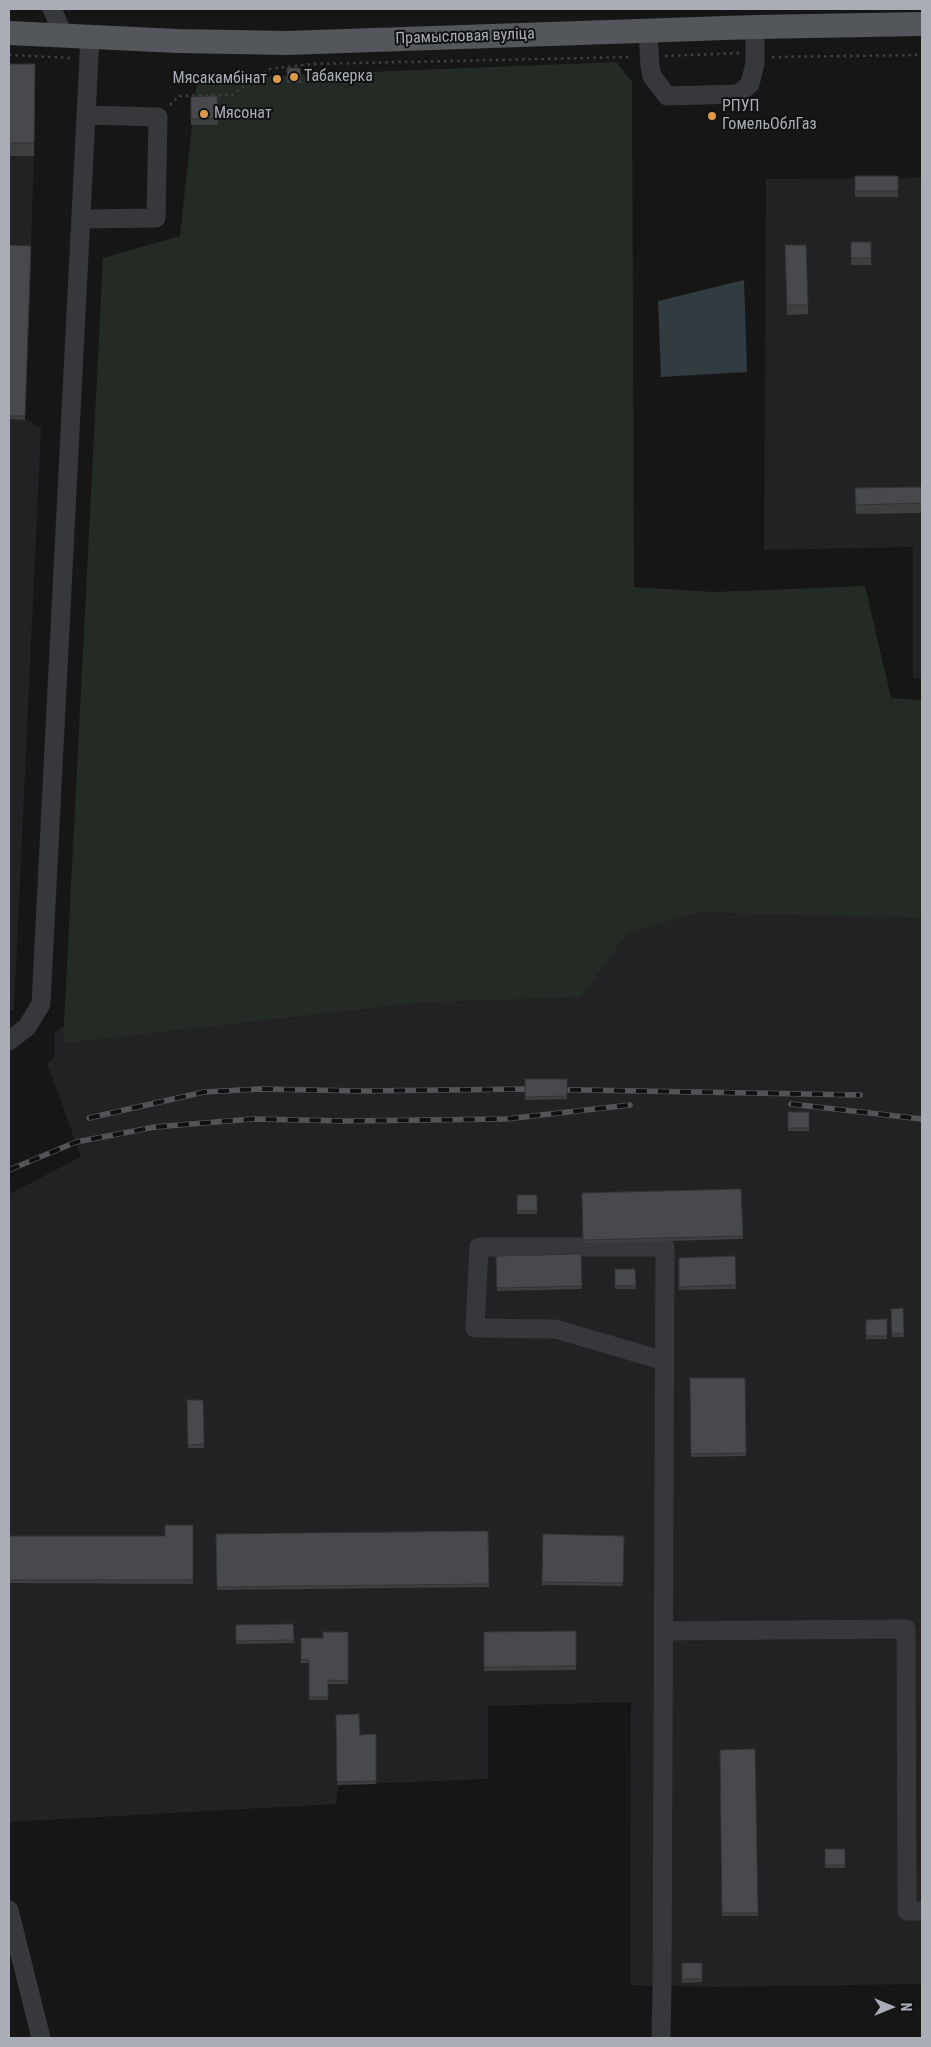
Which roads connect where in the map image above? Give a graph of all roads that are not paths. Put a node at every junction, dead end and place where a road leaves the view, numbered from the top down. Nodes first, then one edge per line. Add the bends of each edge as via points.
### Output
1 (52, 9) edge
2 (922, 24) edge
3 (755, 27) junction
4 (648, 31) junction
5 (9, 33) edge
6 (64, 36) junction
7 (90, 48) junction
8 (86, 115) junction
9 (81, 219) junction
10 (9, 1041) edge
11 (665, 1361) junction
12 (664, 1631) junction
13 (9, 1910) edge
14 (922, 1911) edge
15 (41, 2038) edge
16 (662, 2038) edge

1 - 6 street
2 - 3 main road, Прамысловая вуліца
3 - 4 main road, Прамысловая вуліца
3 - 4 street via 750,84 738,94 667,96 652,76
4 - 7 main road, Прамысловая вуліца
5 - 6 main road, Прамысловая вуліца
6 - 7 main road, Прамысловая вуліца
7 - 8 street
8 - 9 street
8 - 9 street via 158,117 156,218
9 - 10 street via 41,1004 27,1027
11 - 11 street via 665,1247 479,1247 475,1328 555,1329
11 - 12 street
12 - 14 street via 906,1629 908,1911
12 - 16 street
13 - 15 street

